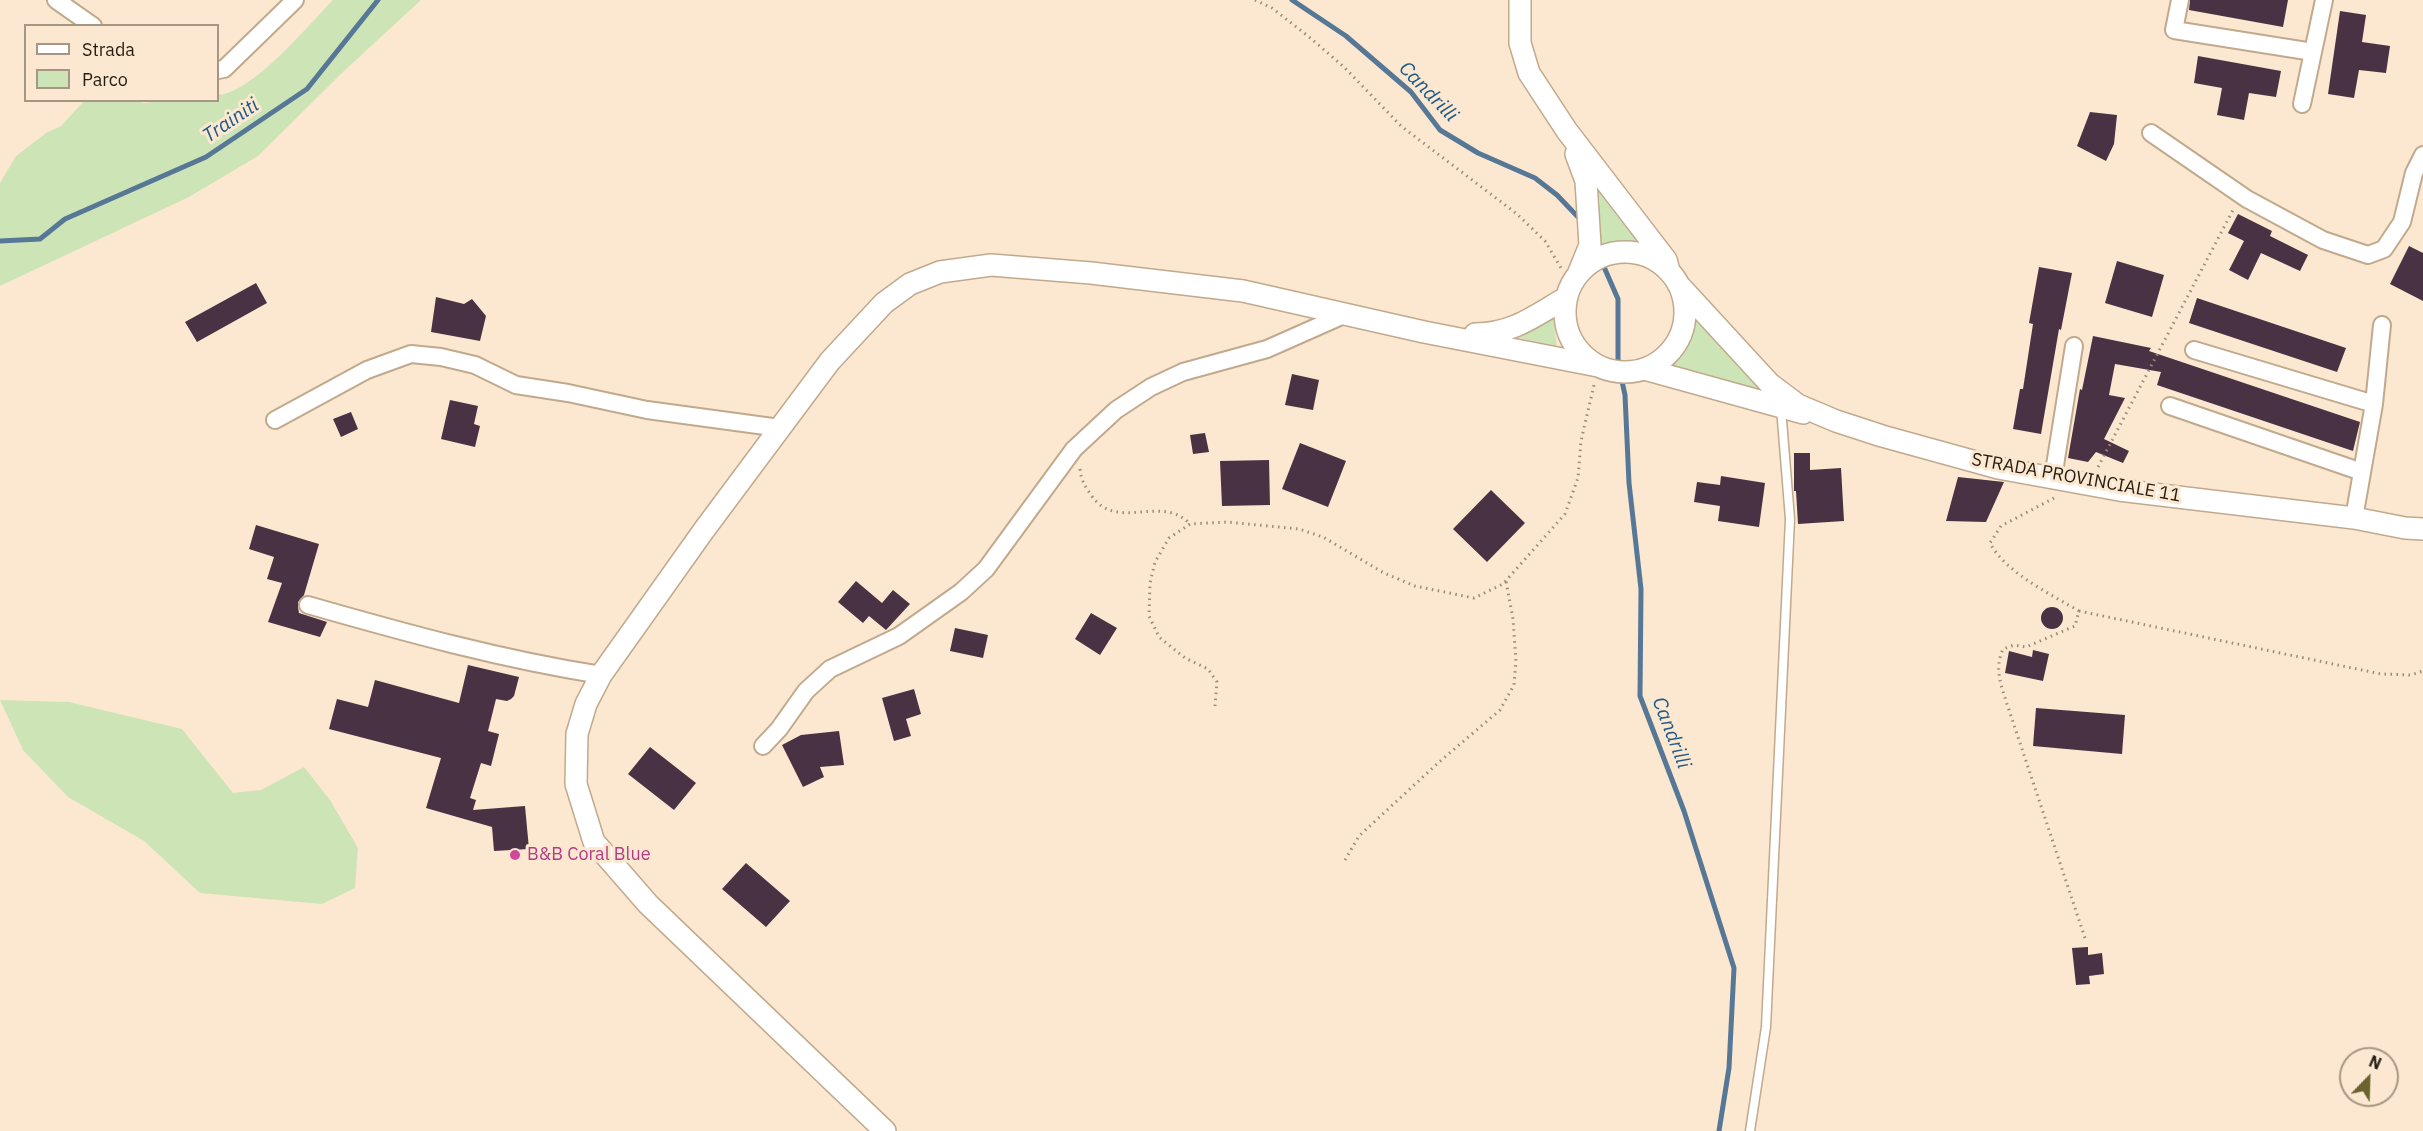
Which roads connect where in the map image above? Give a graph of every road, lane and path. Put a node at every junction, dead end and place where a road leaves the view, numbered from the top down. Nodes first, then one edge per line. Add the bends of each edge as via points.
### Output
1 (56, 0) edge
2 (295, 0) edge
3 (1255, 0) edge
4 (1520, 0) edge
5 (2180, 0) edge
6 (2324, 0) edge
7 (90, 24) edge
8 (2313, 52) junction
9 (219, 70) edge
10 (2302, 104) dead end
11 (1567, 131) junction
12 (2151, 133) dead end
13 (2423, 155) edge
14 (2241, 195) junction
15 (1674, 278) junction
16 (1572, 285) junction
17 (1346, 314) junction
18 (2382, 325) dead end
19 (1432, 333) junction
20 (2074, 345) dead end
21 (2194, 350) dead end
22 (1621, 369) junction
23 (2374, 404) junction
24 (2170, 406) dead end
25 (1781, 408) junction
26 (275, 420) dead end
27 (1836, 421) junction
28 (780, 428) junction
29 (1078, 446) junction
30 (2362, 472) junction
31 (2053, 478) junction
32 (2084, 484) junction
33 (2354, 518) junction
34 (1190, 524) junction
35 (2423, 529) edge
36 (1506, 580) junction
37 (308, 605) dead end
38 (2079, 612) junction
39 (2423, 671) edge
40 (601, 675) junction
41 (1215, 706) dead end
42 (763, 746) dead end
43 (1345, 860) dead end
44 (2085, 938) dead end
45 (885, 1131) edge
46 (1750, 1131) edge

1 - 7 street
2 - 9 street
3 - 16 path via 1308,36 1401,126 1517,214 1545,241
4 - 11 street via 1520,43 1529,73
5 - 8 street via 2174,30
6 - 8 street
8 - 10 street
11 - 15 street, STRADA PROVINCIALE 11 via 1666,260
11 - 16 street via 1586,181 1590,245
12 - 14 street
13 - 14 street via 2414,173 2402,222 2384,249 2368,255 2323,240
14 - 32 path
15 - 16 street, STRADA PROVINCIALE 11 via 1653,259 1634,253 1613,253 1594,261
15 - 22 street, STRADA PROVINCIALE 11 via 1684,303 1684,324 1676,344 1662,359
15 - 27 street, STRADA PROVINCIALE 11 via 1770,384 1798,405
16 - 19 street, STRADA PROVINCIALE 11 via 1528,320 1496,334
16 - 22 street via 1565,317 1570,337 1582,354
17 - 19 street
17 - 28 street via 1243,291 1091,273 991,265 940,272 910,284 884,303 830,361
17 - 29 street via 1267,349 1183,372 1151,387 1116,410
18 - 23 street
19 - 22 street
20 - 31 street
21 - 23 street
22 - 25 street
22 - 36 path via 1581,441 1578,478 1565,514
23 - 30 street
24 - 30 street
25 - 27 street
25 - 46 lane via 1790,519 1766,1027
26 - 28 street via 367,370 411,354 475,365 516,385 647,410
27 - 31 street, STRADA PROVINCIALE 11 via 1998,468
28 - 40 street
29 - 34 path via 1081,479 1096,502 1116,513 1161,510 1181,515
29 - 42 street via 986,569 961,592 898,636 830,669 806,691
30 - 33 street
31 - 32 street, STRADA PROVINCIALE 11
32 - 33 street, STRADA PROVINCIALE 11
32 - 38 path via 2001,526 1990,543 1997,556
33 - 35 street, STRADA PROVINCIALE 11
34 - 36 path via 1227,522 1299,529 1323,537 1414,586 1474,598
34 - 41 path via 1169,538 1155,562 1149,616 1159,637 1185,658 1208,669 1217,682
36 - 43 path via 1516,661 1514,685 1500,710 1359,836
37 - 40 street via 534,665
38 - 39 path via 2382,674 2411,675
38 - 44 path via 2075,626 2026,647 2014,645 2003,649 1997,662 2001,687
40 - 45 street via 577,734 576,784 594,842 648,904

